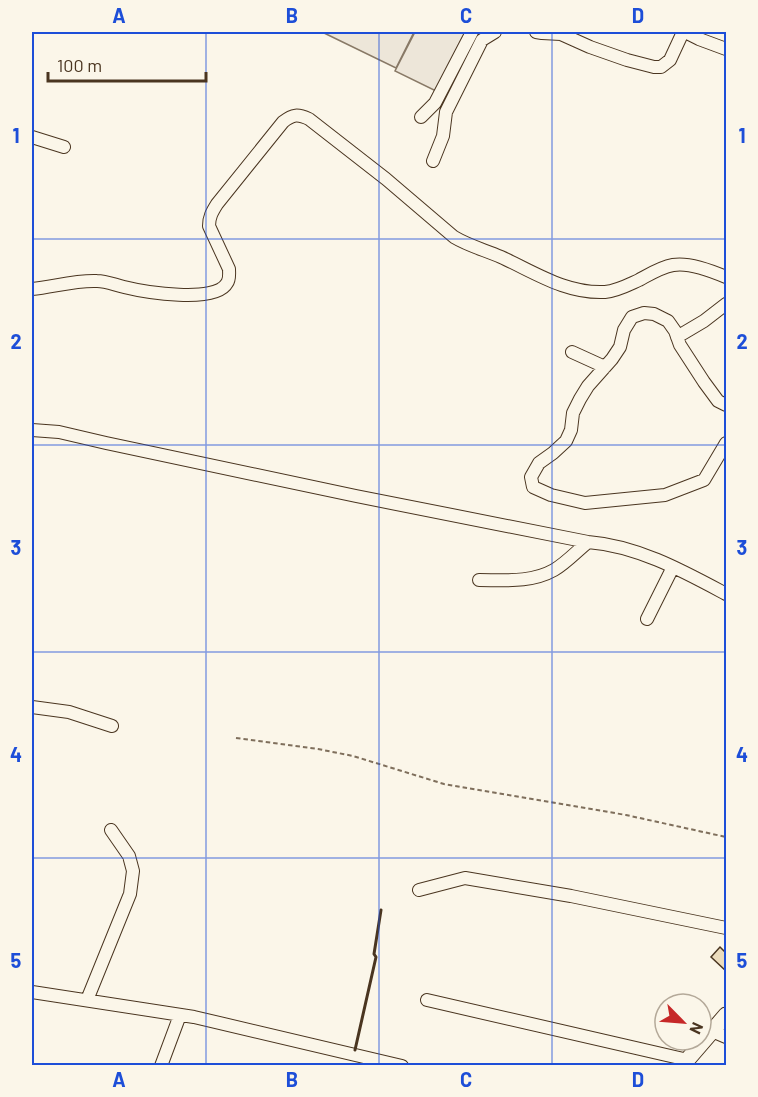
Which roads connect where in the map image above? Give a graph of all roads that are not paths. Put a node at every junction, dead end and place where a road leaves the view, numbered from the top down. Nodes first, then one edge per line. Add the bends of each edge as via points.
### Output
1 (472, 32) edge
2 (495, 32) edge
3 (536, 32) edge
4 (684, 32) edge
5 (726, 49) edge
6 (421, 117) dead end
7 (32, 137) edge
8 (64, 147) dead end
9 (433, 161) dead end
10 (726, 277) edge
11 (32, 289) edge
12 (726, 304) edge
13 (677, 338) junction
14 (572, 352) dead end
15 (605, 367) junction
16 (726, 405) edge
17 (32, 430) edge
18 (726, 443) edge
19 (588, 542) junction
20 (673, 567) junction
21 (478, 580) dead end
22 (726, 594) edge
23 (647, 619) dead end
24 (32, 707) edge
25 (112, 726) dead end
26 (111, 830) dead end
27 (419, 890) dead end
28 (726, 928) edge
29 (32, 992) edge
30 (87, 1000) junction
31 (427, 1000) dead end
32 (180, 1015) junction
33 (726, 1015) edge
34 (719, 1034) edge
35 (685, 1063) edge
36 (161, 1065) edge
37 (402, 1065) edge

1 - 6 street via 435,103
2 - 9 street via 482,40 446,112 443,136
3 - 4 street via 561,34 627,60 661,67 670,60
4 - 5 street
7 - 8 street
10 - 11 street via 676,264 606,292 557,284 454,237 309,119 296,115 283,122 216,204 209,219 229,269 227,284 222,288 194,296 99,281
12 - 13 street
13 - 15 street via 668,321 644,313 632,318 620,347
13 - 16 street via 718,401
14 - 15 street
15 - 18 street via 573,412 566,441 539,463 531,477 533,487 585,503 665,495 704,480
17 - 19 street via 59,432
19 - 20 street via 635,551
19 - 21 street via 555,569 537,577
20 - 22 street
20 - 23 street
24 - 25 street via 69,712
26 - 30 street via 129,856 132,883
27 - 28 street via 465,878
29 - 30 street
30 - 32 street
31 - 35 street
32 - 36 street
32 - 37 street
33 - 34 main road
34 - 35 main road

